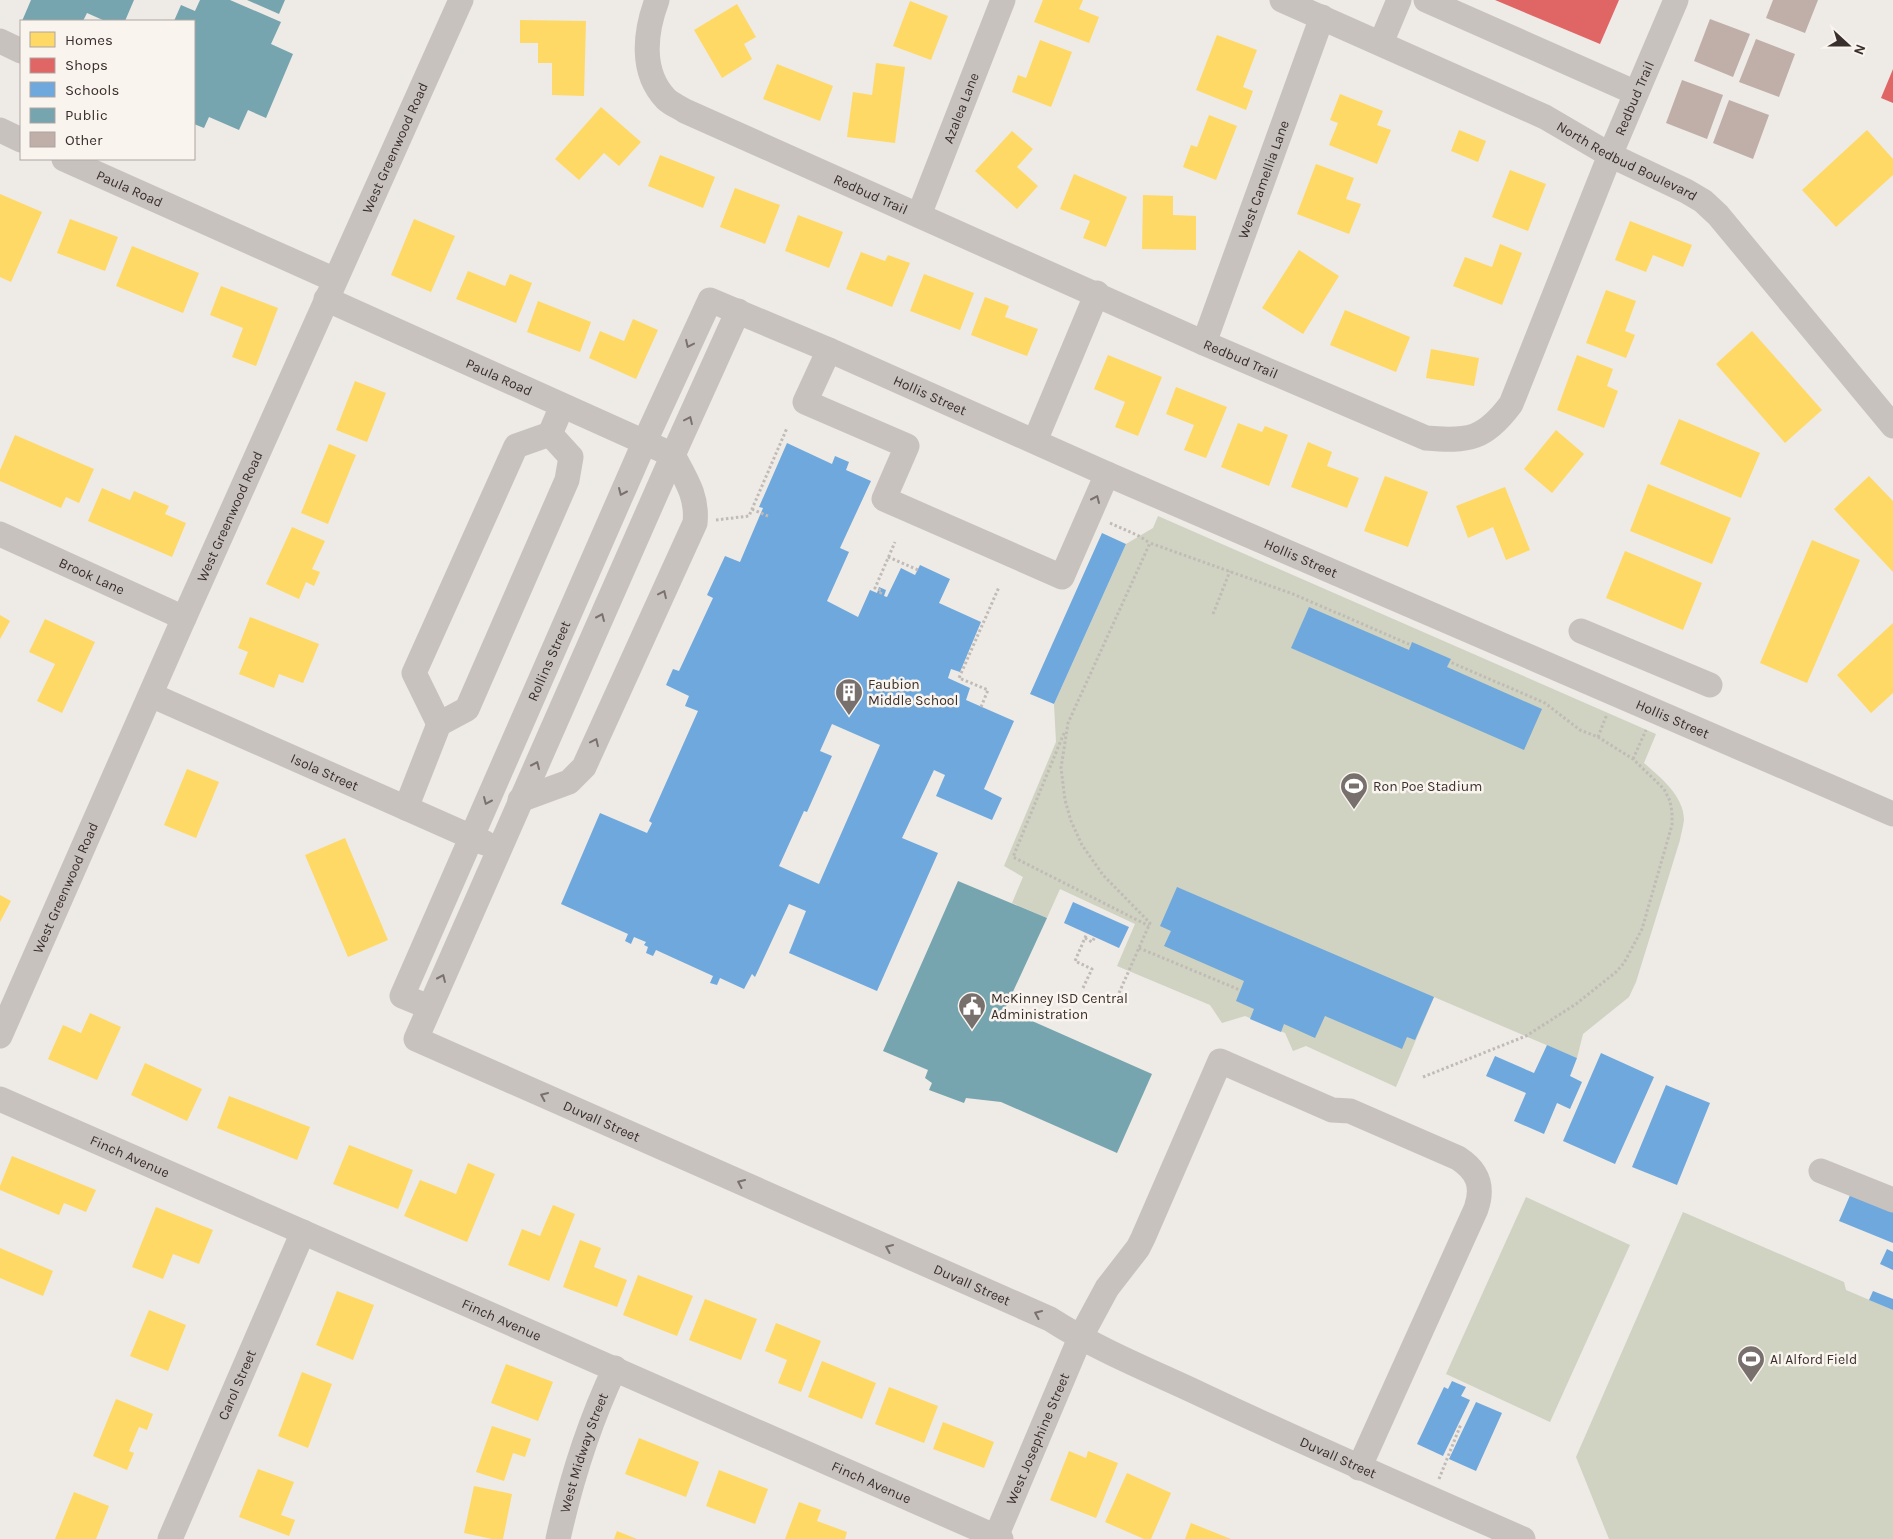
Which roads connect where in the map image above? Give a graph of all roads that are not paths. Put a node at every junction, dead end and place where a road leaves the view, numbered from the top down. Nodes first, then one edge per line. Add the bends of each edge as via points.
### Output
1 (461, 0) edge
2 (657, 0) edge
3 (1003, 0) edge
4 (1399, 0) edge
5 (1426, 0) edge
6 (1676, 0) edge
7 (1287, 1) edge
8 (1322, 17) junction
9 (0, 41) edge
10 (1381, 43) junction
11 (20, 51) edge
12 (1636, 93) junction
13 (0, 130) edge
14 (20, 140) edge
15 (1610, 155) junction
16 (66, 160) edge
17 (919, 215) junction
18 (330, 289) junction
19 (1097, 294) junction
20 (710, 300) joint
21 (738, 311) junction
22 (1204, 343) junction
23 (829, 350) junction
24 (562, 406) junction
25 (1893, 426) edge
26 (550, 434) junction
27 (645, 441) junction
28 (1035, 441) junction
29 (673, 455) junction
30 (1108, 474) junction
31 (0, 534) edge
32 (184, 618) junction
33 (1581, 631) dead end
34 (1710, 685) dead end
35 (151, 695) junction
36 (439, 724) junction
37 (520, 800) junction
38 (406, 808) junction
39 (1893, 814) edge
40 (471, 836) junction
41 (499, 849) junction
42 (429, 1007) junction
43 (2, 1025) edge
44 (0, 1099) edge
45 (1821, 1170) dead end
46 (1893, 1200) edge
47 (303, 1232) junction
48 (1080, 1338) junction
49 (615, 1368) junction
50 (1360, 1468) junction
51 (997, 1538) edge
52 (170, 1539) edge
53 (558, 1539) edge
54 (1523, 1539) edge

1 - 18 street, West Greenwood Road
2 - 17 street, Redbud Trail via 650,24 647,60 654,81 666,99 685,111
3 - 17 street, Azalea Lane
4 - 10 street
5 - 12 street
6 - 12 street, Redbud Trail
7 - 8 street, North Redbud Boulevard
8 - 10 street, North Redbud Boulevard
8 - 22 street, West Camellia Lane
9 - 11 street
10 - 15 street, North Redbud Boulevard via 1545,117
12 - 15 street, Redbud Trail
13 - 14 street
15 - 22 street, Redbud Trail via 1512,404 1484,433 1465,439 1426,438
15 - 25 street, North Redbud Boulevard via 1686,191 1718,215
16 - 18 street, Paula Road
17 - 19 street, Redbud Trail
18 - 24 street, Paula Road
18 - 32 street, West Greenwood Road
19 - 22 street, Redbud Trail
19 - 28 street
20 - 21 street, Hollis Street
20 -> 27 street, Rollins Street
21 - 23 street, Hollis Street
29 -> 21 street
23 - 28 street, Hollis Street
23 -> 30 street via 805,402 907,446 884,499 1062,577
24 - 26 street
24 - 27 street, Paula Road
26 - 36 street via 571,457 567,480 467,709
26 - 36 street via 516,446 414,673
27 - 29 street, Paula Road
27 -> 40 street, Rollins Street
28 - 30 street, Hollis Street
37 -> 29 street
37 -> 29 street via 569,782 584,767 688,540 695,523 695,502
30 - 39 street, Hollis Street
31 - 32 street, Brook Lane
32 - 35 street, West Greenwood Road
33 - 34 street
35 - 38 street, Isola Street
35 - 43 street, West Greenwood Road
36 - 38 street
37 - 41 street
38 - 40 street, Isola Street
40 - 41 street, Isola Street
40 - 42 street, Rollins Street via 402,996
42 -> 41 street
48 -> 42 street, Duvall Street via 1050,1319 416,1039
44 - 47 street, Finch Avenue
45 - 46 street
47 - 49 street, Finch Avenue
47 - 52 street, Carol Street
48 - 50 street, Duvall Street
48 - 50 street, West Josephine Street via 1108,1288 1144,1238 1220,1061 1332,1110 1350,1112 1458,1158 1476,1174 1479,1200
48 - 51 street, West Josephine Street
49 - 51 street, Finch Avenue
49 - 53 street, West Midway Street via 583,1449
50 - 54 street, Duvall Street

